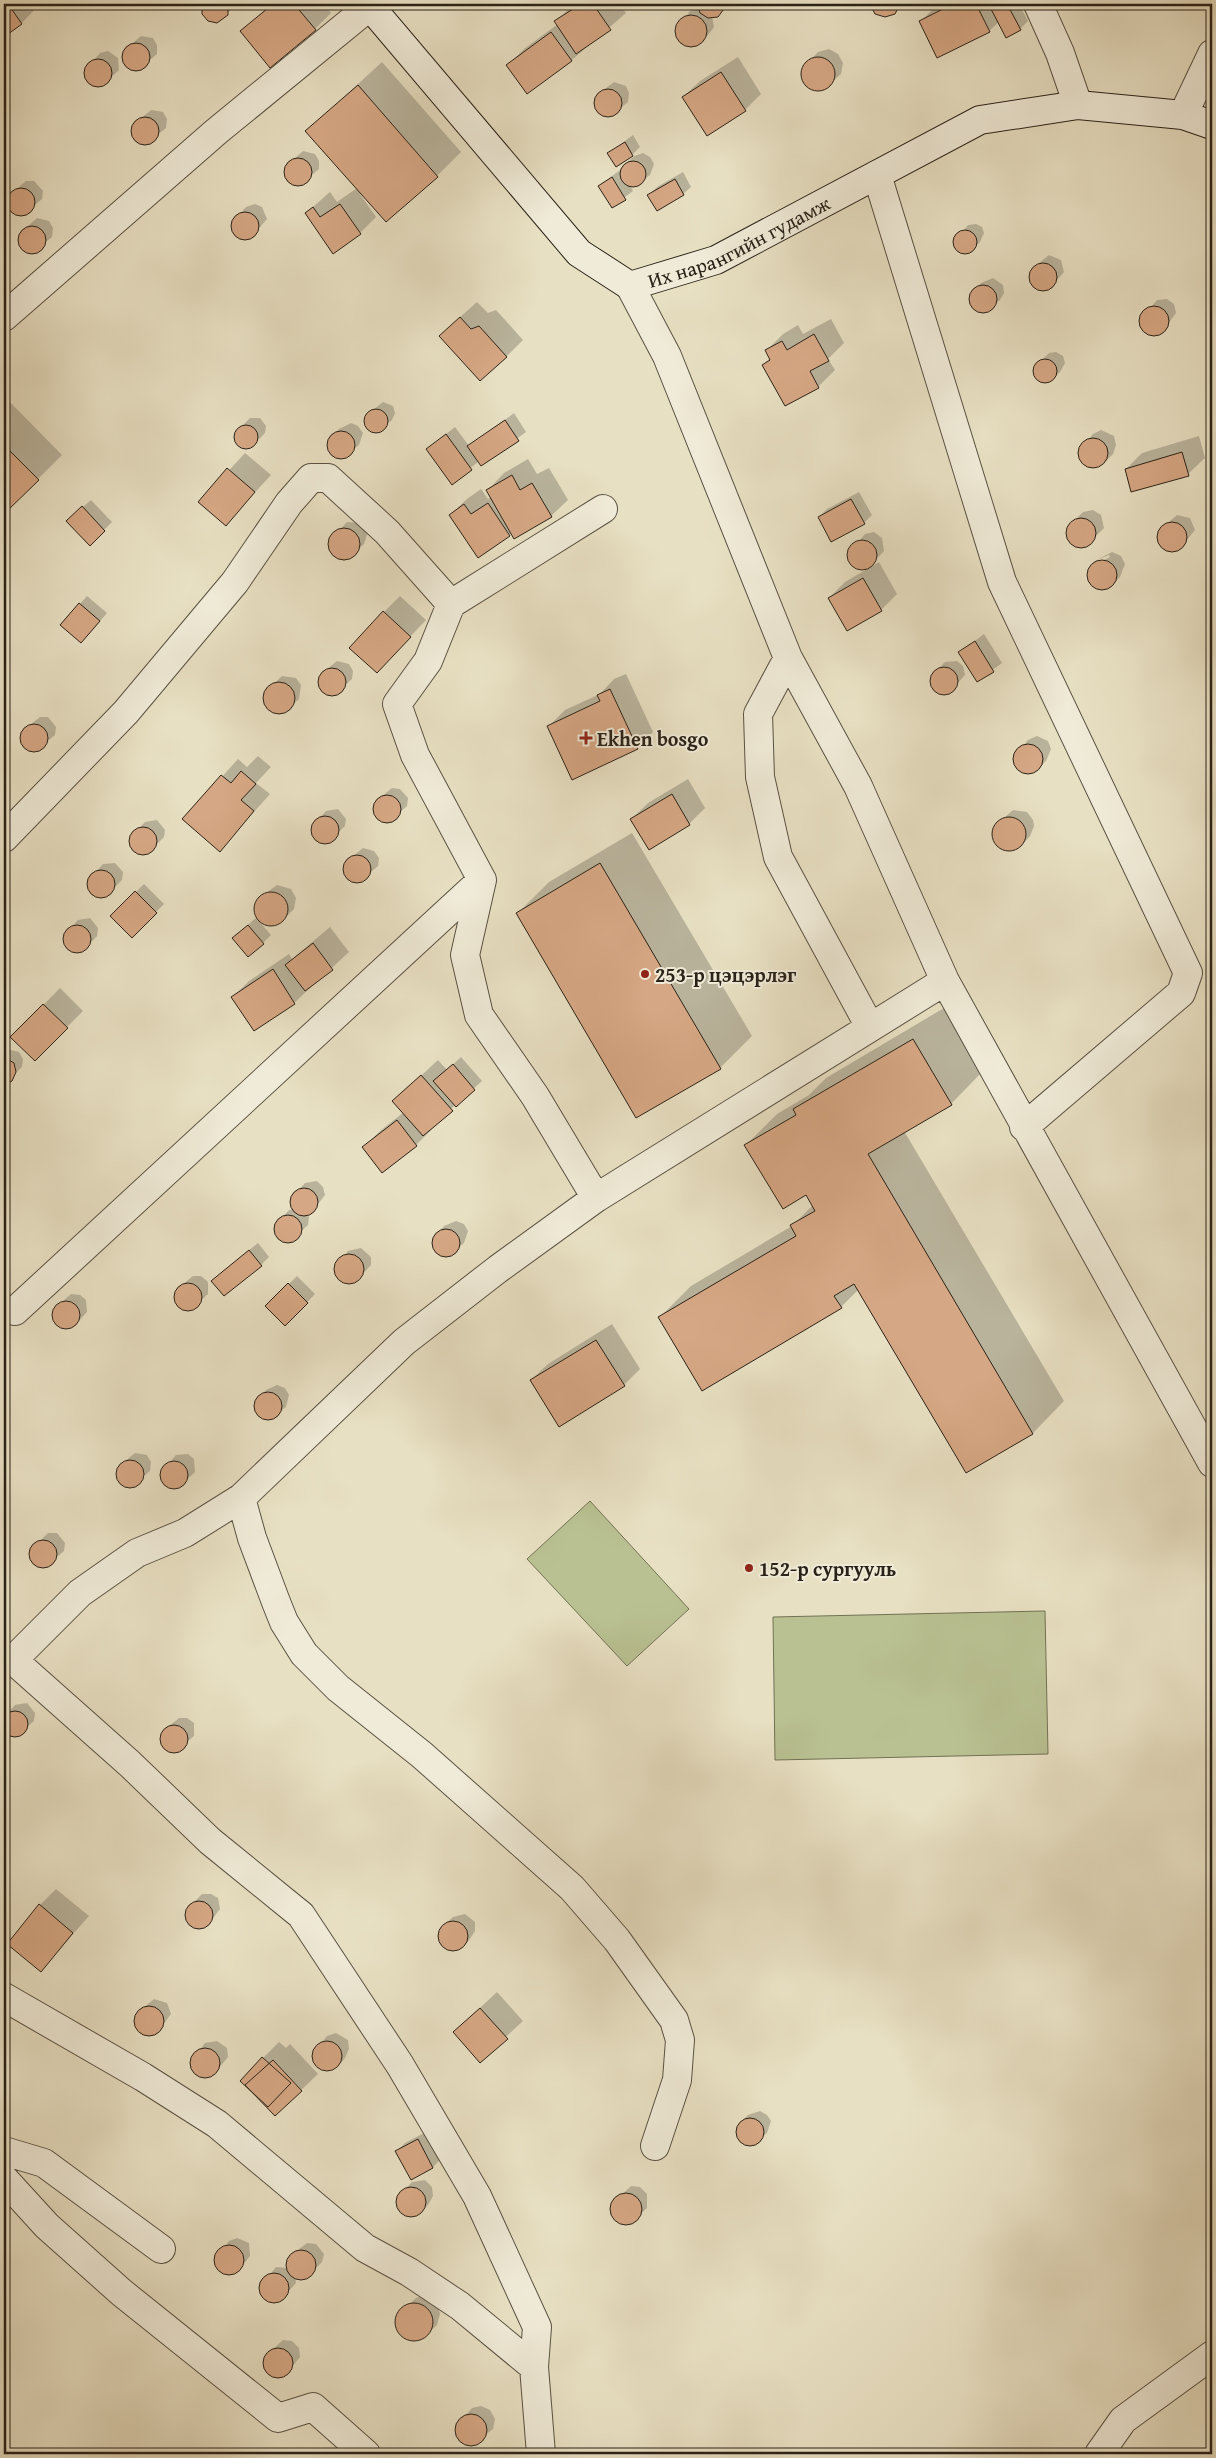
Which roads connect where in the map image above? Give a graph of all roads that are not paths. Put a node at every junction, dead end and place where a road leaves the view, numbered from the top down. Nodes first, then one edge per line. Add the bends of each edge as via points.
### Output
1 (1038, 4) edge
2 (369, 5) edge
3 (1212, 54) edge
4 (1078, 105) junction
5 (1183, 115) junction
6 (1212, 124) edge
7 (877, 175) junction
8 (630, 286) junction
9 (4, 317) edge
10 (603, 509) dead end
11 (451, 604) junction
12 (788, 658) junction
13 (4, 838) edge
14 (482, 880) junction
15 (945, 981) junction
16 (870, 1027) junction
17 (1024, 1127) junction
18 (596, 1198) junction
19 (15, 1311) dead end
20 (1212, 1463) edge
21 (240, 1498) junction
22 (4, 1998) edge
23 (655, 2146) dead end
24 (4, 2152) edge
25 (4, 2179) edge
26 (161, 2249) dead end
27 (1212, 2355) edge
28 (534, 2367) junction
29 (366, 2454) edge
30 (541, 2454) edge
31 (1099, 2454) edge

1 - 4 street
2 - 8 street, Их нарангийн гудамж via 579,253
2 - 9 street via 217,131
3 - 5 street
4 - 5 street, Их нарангийн гудамж
4 - 7 street, Их нарангийн гудамж via 980,120
5 - 6 street, Их нарангийн гудамж
7 - 8 street, Их нарангийн гудамж via 716,260
7 - 17 street via 1002,582 1188,973 1181,994
8 - 12 street via 667,356
10 - 11 street
11 - 13 street via 387,532 328,478 311,478 289,503 235,582 126,712
11 - 14 street via 428,661 397,704 415,755
12 - 15 street via 858,786
12 - 16 street via 758,714 760,777 778,856
14 - 18 street via 465,956 479,1015 535,1096
14 - 19 street
15 - 16 street
15 - 17 street
16 - 18 street
17 - 20 street
18 - 21 street via 404,1342
21 - 23 street via 284,1622 304,1654 338,1688 422,1755 572,1888 617,1940 674,2020 680,2040 677,2080
21 - 28 street via 186,1533 137,1553 80,1593 13,1660 130,1764 210,1841 301,1915 400,2065 477,2196 537,2327
22 - 28 street via 143,2076 217,2124 365,2248 460,2306
24 - 26 street via 44,2163
25 - 29 street via 47,2226 121,2292 278,2418 313,2407
27 - 31 street via 1124,2420
28 - 30 street

